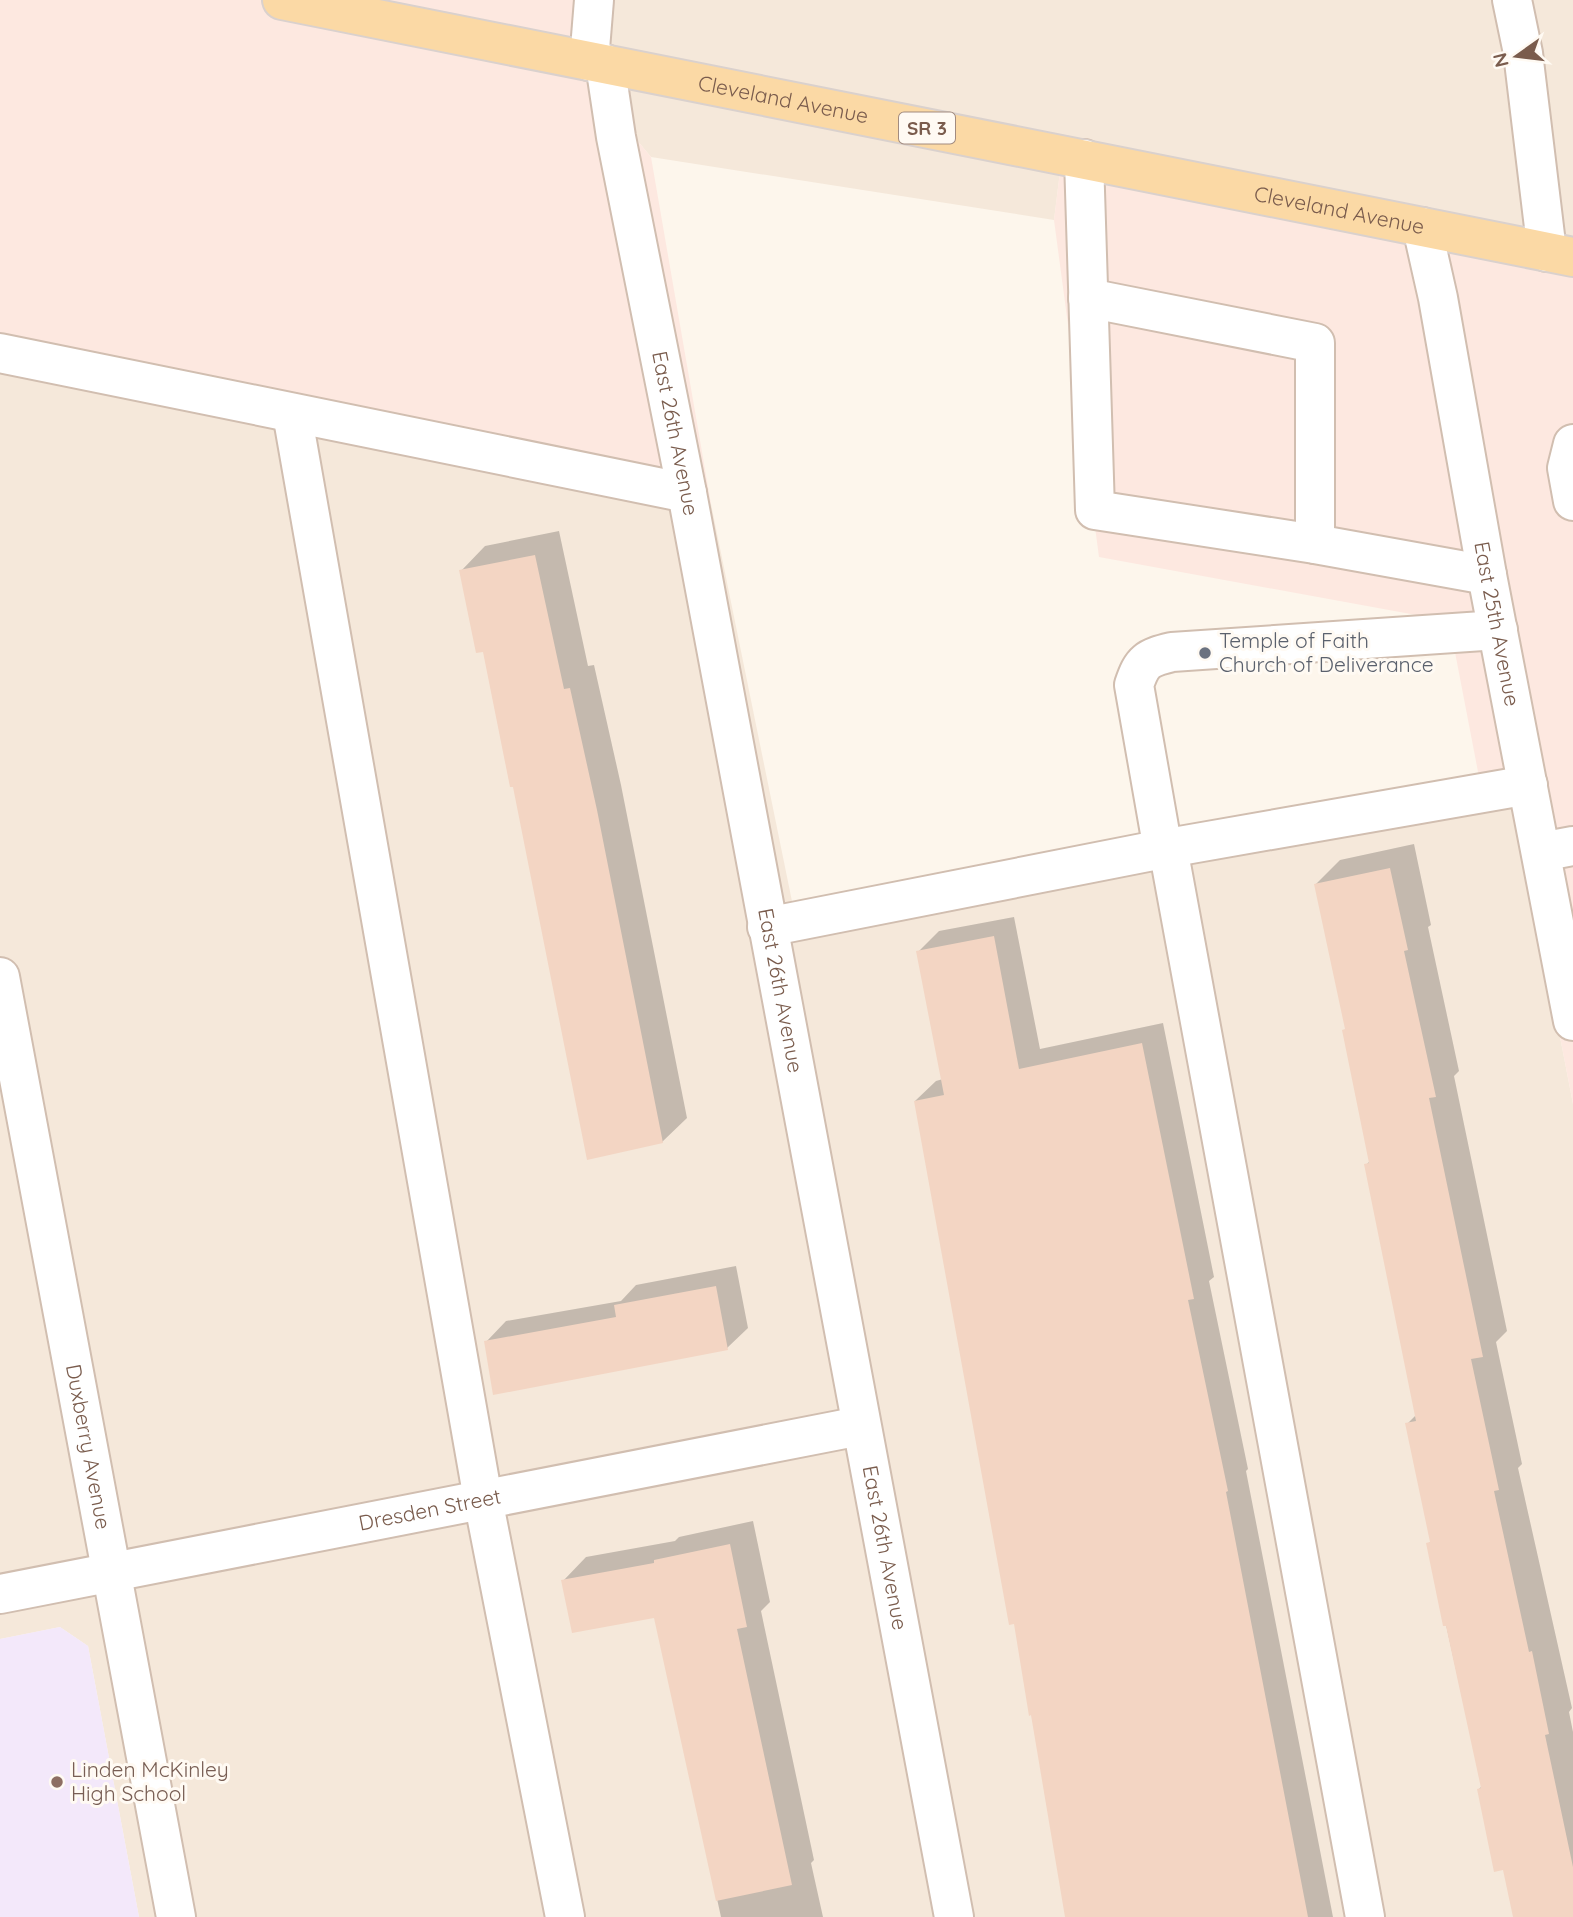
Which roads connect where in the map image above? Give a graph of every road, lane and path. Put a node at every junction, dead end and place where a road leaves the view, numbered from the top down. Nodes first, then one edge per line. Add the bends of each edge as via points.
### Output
1 (282, 0) edge
2 (594, 0) edge
3 (1512, 0) edge
4 (597, 63) junction
5 (1084, 159) junction
6 (1422, 227) junction
7 (1560, 254) edge
8 (1088, 298) junction
9 (0, 353) edge
10 (292, 413) junction
11 (1573, 444) edge
12 (687, 493) junction
13 (1573, 502) edge
14 (1315, 544) junction
15 (1487, 575) junction
16 (1499, 630) junction
17 (1528, 785) junction
18 (1165, 849) junction
19 (1557, 849) edge
20 (767, 927) junction
21 (0, 977) edge
22 (1573, 1021) edge
23 (860, 1426) junction
24 (483, 1499) junction
25 (112, 1572) junction
26 (0, 1594) edge
27 (176, 1917) edge
28 (565, 1917) edge
29 (954, 1917) edge
30 (1365, 1917) edge

1 - 4 main road, Cleveland Avenue / SR 3
2 - 4 street, East 26th Avenue
3 - 7 street
4 - 5 main road, Cleveland Avenue / SR 3
4 - 12 street, East 26th Avenue
5 - 6 main road, Cleveland Avenue / SR 3
5 - 8 street
6 - 7 main road, Cleveland Avenue / SR 3
6 - 15 street, East 25th Avenue
8 - 14 street via 1315,343
8 - 14 street via 1095,510
9 - 10 street
10 - 12 street
10 - 24 street
11 - 13 street via 1567,468
12 - 20 street, East 26th Avenue
14 - 15 street
15 - 16 street, East 25th Avenue
16 - 17 street, East 25th Avenue
16 - 18 street via 1172,652 1153,657 1141,666 1134,685
17 - 18 street
17 - 19 street, East 25th Avenue
18 - 20 street
18 - 30 street
19 - 22 street, East 25th Avenue
20 - 23 street, East 26th Avenue
21 - 25 street, Duxberry Avenue
23 - 24 street, Dresden Street
23 - 29 street, East 26th Avenue
24 - 25 street, Dresden Street
24 - 28 street
25 - 26 street, Dresden Street
25 - 27 street, Duxberry Avenue

